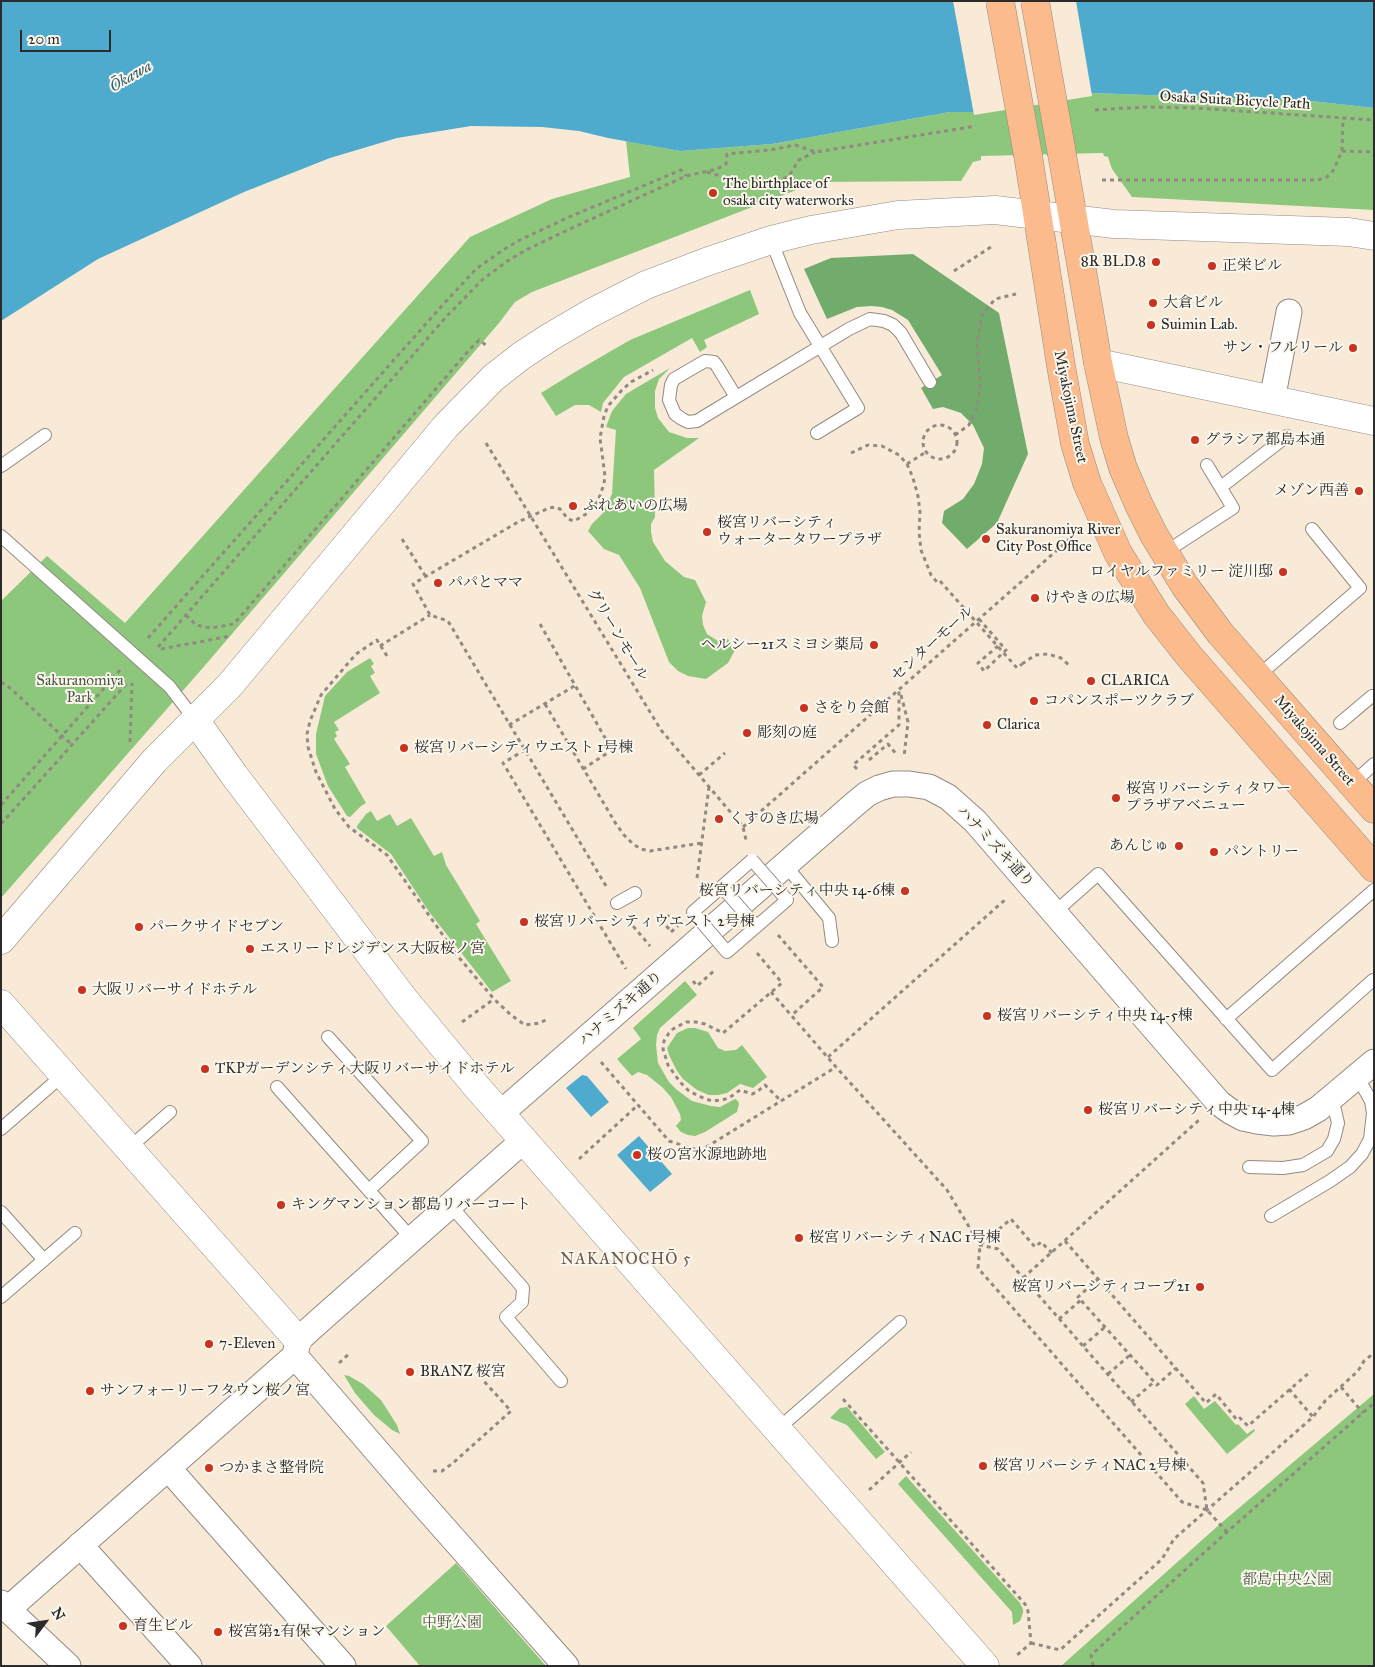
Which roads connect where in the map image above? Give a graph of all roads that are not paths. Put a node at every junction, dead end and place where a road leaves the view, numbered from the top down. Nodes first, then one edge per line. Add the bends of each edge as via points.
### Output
1 (1000, 1) edge
2 (1035, 1) edge
3 (1037, 214) junction
4 (1074, 219) junction
5 (1374, 236) edge
6 (771, 240) junction
7 (1288, 312) dead end
8 (820, 346) junction
9 (1098, 363) junction
10 (930, 382) dead end
11 (736, 397) junction
12 (1272, 400) junction
13 (1374, 421) edge
14 (817, 433) dead end
15 (46, 435) dead end
16 (1288, 436) dead end
17 (1207, 465) dead end
18 (1, 466) edge
19 (1221, 487) junction
20 (1312, 529) dead end
21 (1, 536) edge
22 (1164, 553) junction
23 (1258, 676) junction
24 (1372, 696) dead end
25 (195, 720) junction
26 (1340, 724) dead end
27 (1374, 764) edge
28 (1352, 784) junction
29 (1374, 809) edge
30 (786, 866) junction
31 (1374, 868) edge
32 (722, 886) junction
33 (1374, 890) edge
34 (635, 893) dead end
35 (617, 903) road end
36 (1054, 913) junction
37 (760, 923) junction
38 (1, 940) edge
39 (832, 941) dead end
40 (1373, 980) edge
41 (1, 1004) edge
42 (1226, 1019) junction
43 (328, 1037) dead end
44 (1366, 1069) edge
45 (64, 1074) junction
46 (277, 1087) dead end
47 (1332, 1098) junction
48 (170, 1112) dead end
49 (500, 1114) junction
50 (1, 1129) edge
51 (524, 1140) junction
52 (129, 1148) junction
53 (1249, 1167) dead end
54 (369, 1190) junction
55 (450, 1205) junction
56 (1, 1212) edge
57 (1271, 1216) dead end
58 (75, 1233) dead end
59 (412, 1239) junction
60 (44, 1260) junction
61 (1, 1298) edge
62 (900, 1322) dead end
63 (296, 1348) junction
64 (561, 1381) dead end
65 (778, 1429) junction
66 (168, 1468) junction
67 (80, 1546) junction
68 (5, 1606) edge
69 (68, 1666) edge
70 (189, 1666) edge
71 (343, 1666) edge
72 (566, 1666) edge
73 (985, 1666) edge

1 - 3 main road, Miyakojima Street, bridge
2 - 4 main road, Miyakojima Street, bridge
3 - 4 street
3 - 6 street via 994,210 898,214
3 - 31 main road, Miyakojima Street via 1075,444 1118,553 1156,614 1188,656
4 - 5 street via 1150,226 1348,232
4 - 9 main road, Miyakojima Street
6 - 8 lane via 800,313
6 - 25 street via 646,285 550,336 493,378 446,426 230,685
7 - 12 street
8 - 10 lane via 860,322 870,319 884,321 901,333
8 - 11 lane
8 - 14 lane via 858,408
9 - 12 street
9 - 22 main road, Miyakojima Street via 1123,468
11 - 11 lane via 697,421 688,422 671,407 670,385 674,379 705,361 714,362
12 - 13 street
15 - 18 lane
16 - 19 lane
17 - 19 lane
19 - 22 lane via 1233,508
20 - 23 lane via 1360,588
21 - 25 lane via 170,686
22 - 23 main road, Miyakojima Street via 1220,633
23 - 28 main road, Miyakojima Street
24 - 26 lane
25 - 38 street via 155,760
25 - 49 street via 404,999
27 - 28 lane
28 - 29 main road, Miyakojima Street
30 - 36 street, ハナミズキ通り via 868,794 893,784 928,787 948,797 975,821
30 - 39 lane via 829,918
30 - 49 street, ハナミズキ通り
32 - 37 lane, bridge
32 - 37 lane, bridge via 752,860 787,900
32 - 37 lane, bridge via 693,912 729,953
33 - 42 lane
34 - 35 lane
36 - 42 lane via 1098,874
36 - 47 street, ハナミズキ通り via 1219,1103 1230,1111 1257,1121 1289,1122 1304,1117
40 - 42 lane via 1272,1070
41 - 45 street
43 - 54 lane via 422,1141
44 - 47 street, ハナミズキ通り
44 - 57 lane via 1372,1113 1370,1139 1362,1154 1330,1181
45 - 50 lane
45 - 52 street
46 - 54 lane
47 - 53 lane via 1338,1123 1326,1151 1304,1165
48 - 52 lane
49 - 51 street
51 - 55 street
51 - 65 street
52 - 63 street
54 - 59 lane
55 - 59 street
55 - 64 lane via 523,1288 522,1302 506,1317
56 - 60 lane
58 - 60 lane
59 - 63 street
60 - 61 lane
62 - 65 lane
63 - 66 street
63 - 72 street via 420,1501
65 - 73 street
66 - 67 street
66 - 71 street
67 - 68 street
67 - 70 street
68 - 69 street

